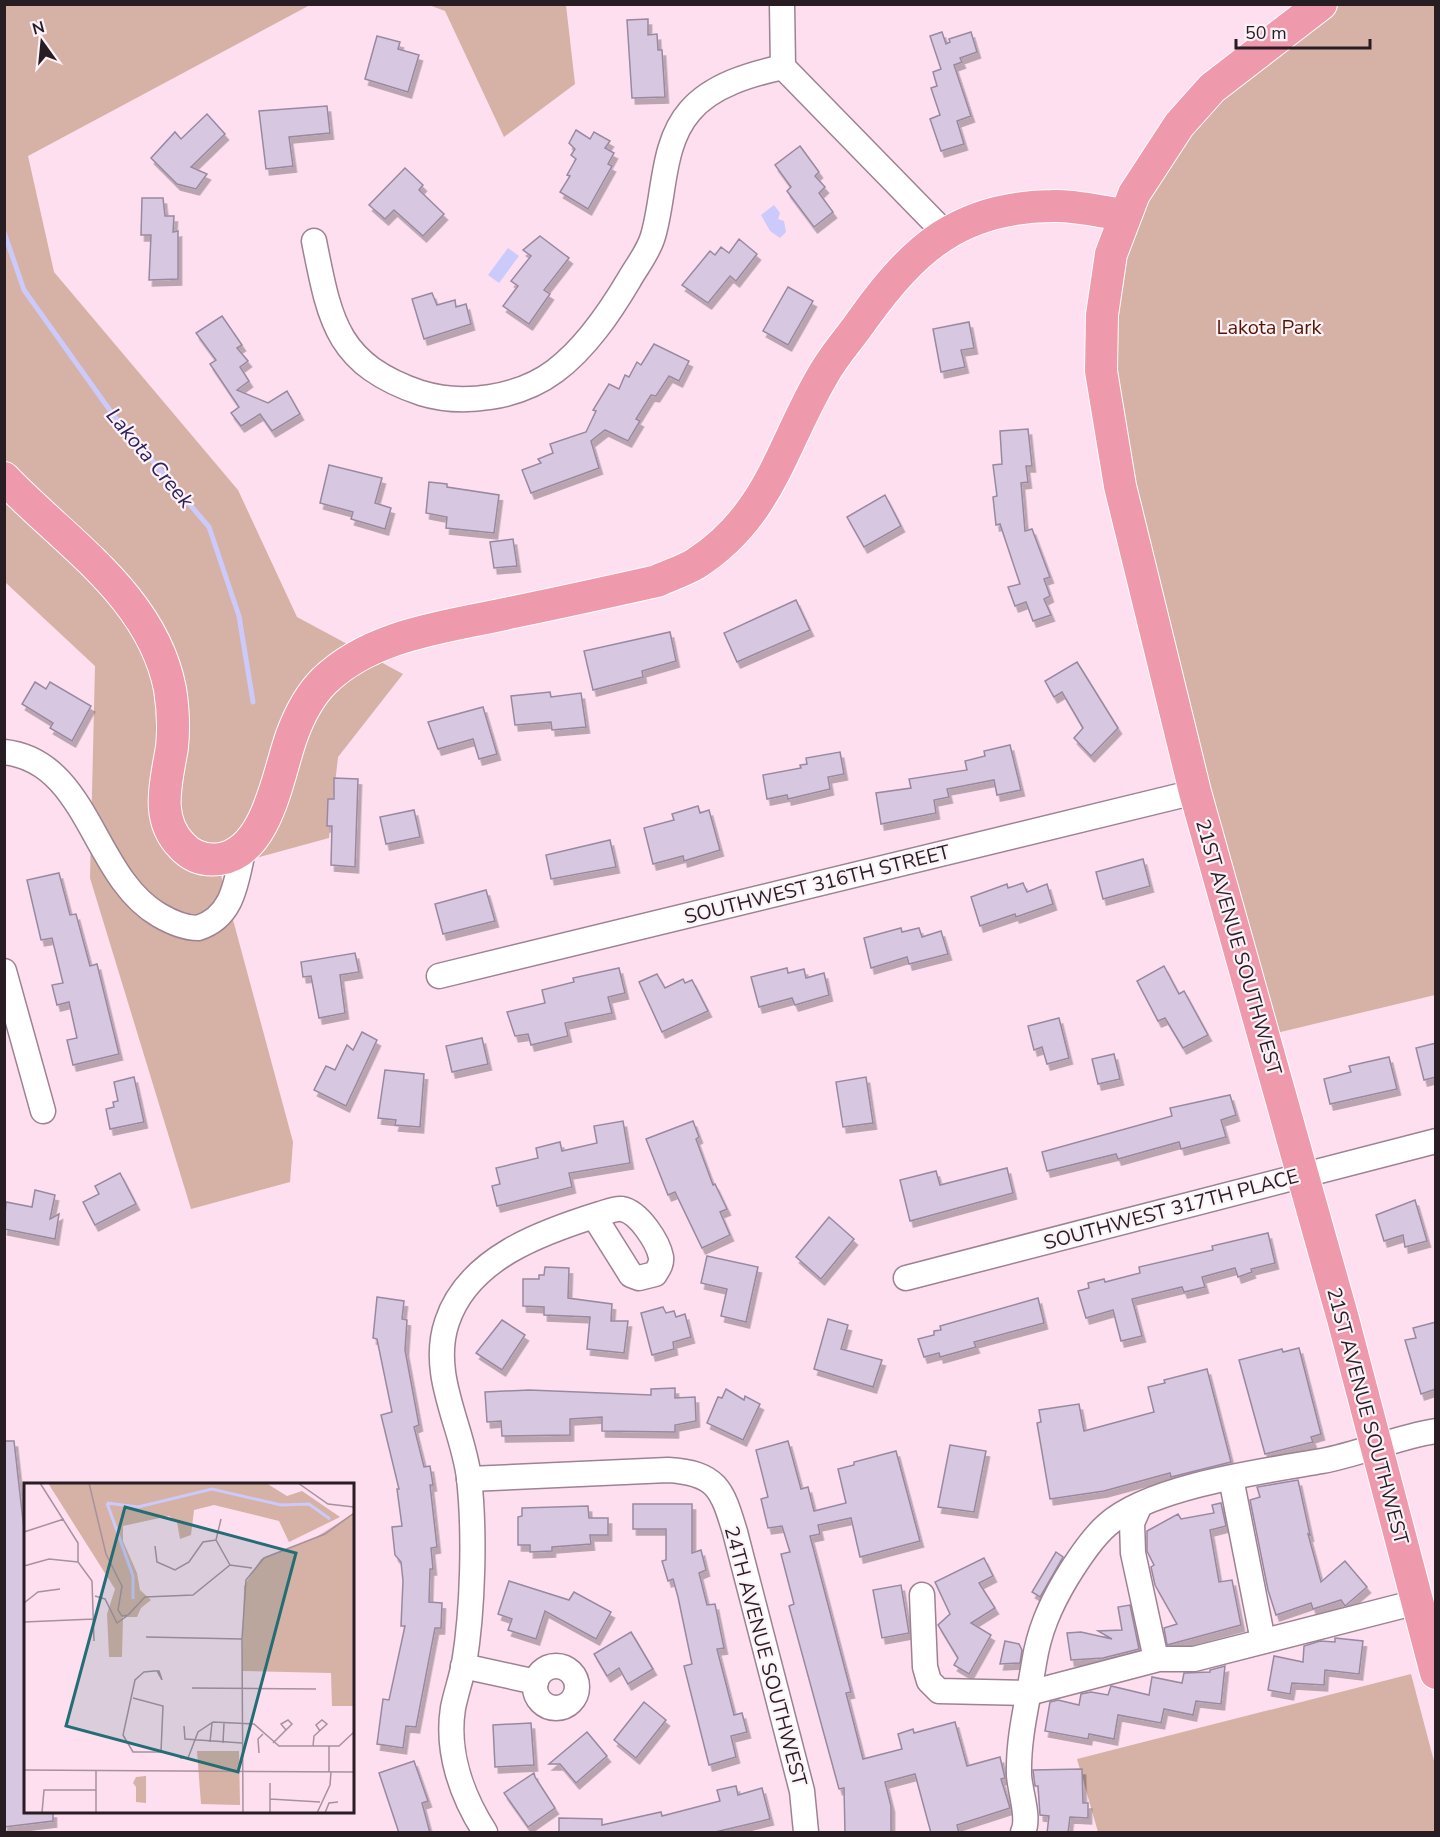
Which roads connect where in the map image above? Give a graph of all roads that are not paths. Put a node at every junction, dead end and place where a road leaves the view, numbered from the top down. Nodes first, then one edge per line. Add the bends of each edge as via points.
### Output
1 (782, 4) edge
2 (1321, 4) edge
3 (783, 67) junction
4 (1125, 215) junction
5 (945, 233) junction
6 (314, 241) dead end
7 (4, 478) edge
8 (4, 752) edge
9 (1195, 792) junction
10 (243, 851) junction
11 (4, 971) edge
12 (439, 976) dead end
13 (43, 1111) dead end
14 (1436, 1141) edge
15 (1304, 1175) junction
16 (594, 1216) dead end
17 (906, 1278) dead end
18 (1436, 1431) edge
19 (1375, 1445) junction
20 (1231, 1478) junction
21 (469, 1479) junction
22 (1140, 1505) junction
23 (922, 1595) dead end
24 (1417, 1602) junction
25 (1263, 1641) junction
26 (1156, 1659) junction
27 (463, 1666) junction
28 (1436, 1673) edge
29 (536, 1682) dead end
30 (1029, 1693) junction
31 (485, 1833) edge
32 (806, 1833) edge
33 (1023, 1833) edge

1 - 3 street
2 - 4 main road, 21ST AVENUE SOUTHWEST via 1241,64 1195,106 1145,176
3 - 5 street
3 - 6 street via 738,80 709,95 689,112 674,139 652,239 621,292 576,352 555,372 524,387 485,398 455,399 424,394 365,366 343,343 329,310
4 - 5 main road via 1052,206 978,217
4 - 9 main road, 21ST AVENUE SOUTHWEST via 1112,254 1102,315 1104,394 1120,486
5 - 10 main road via 912,258 876,301 823,375 757,506 716,548 693,565 657,581 409,635 348,661 323,682 302,713 264,819
7 - 10 main road via 105,575 133,606 154,639 164,664 172,706 172,743 164,794 167,820 176,839 189,853 205,859 225,858
8 - 10 street via 36,761 60,781 78,804 120,879 141,902 168,920 198,928 219,917 232,896
9 - 12 street, SOUTHWEST 316TH STREET
9 - 15 main road, 21ST AVENUE SOUTHWEST
11 - 13 street
14 - 15 street, SOUTHWEST 317TH PLACE
15 - 17 street, SOUTHWEST 317TH PLACE
15 - 19 main road, 21ST AVENUE SOUTHWEST
16 - 21 street via 502,1255 481,1271 457,1301 443,1337 444,1372
18 - 19 street
19 - 20 street via 1340,1457
19 - 24 main road, 21ST AVENUE SOUTHWEST
20 - 22 street
20 - 25 street
21 - 27 street via 471,1571
21 - 32 street, 24TH AVENUE SOUTHWEST via 668,1470 696,1474 715,1482 738,1544 802,1791
22 - 26 street via 1132,1523 1134,1553
22 - 30 street via 1108,1523 1073,1568 1047,1613
23 - 30 street via 924,1667 929,1682 939,1691
24 - 25 street
24 - 28 main road, 21ST AVENUE SOUTHWEST
25 - 26 street via 1194,1659
26 - 30 street
27 - 29 street
27 - 31 street via 453,1709 453,1749 462,1788
30 - 33 street via 1020,1740 1019,1776 1026,1824

